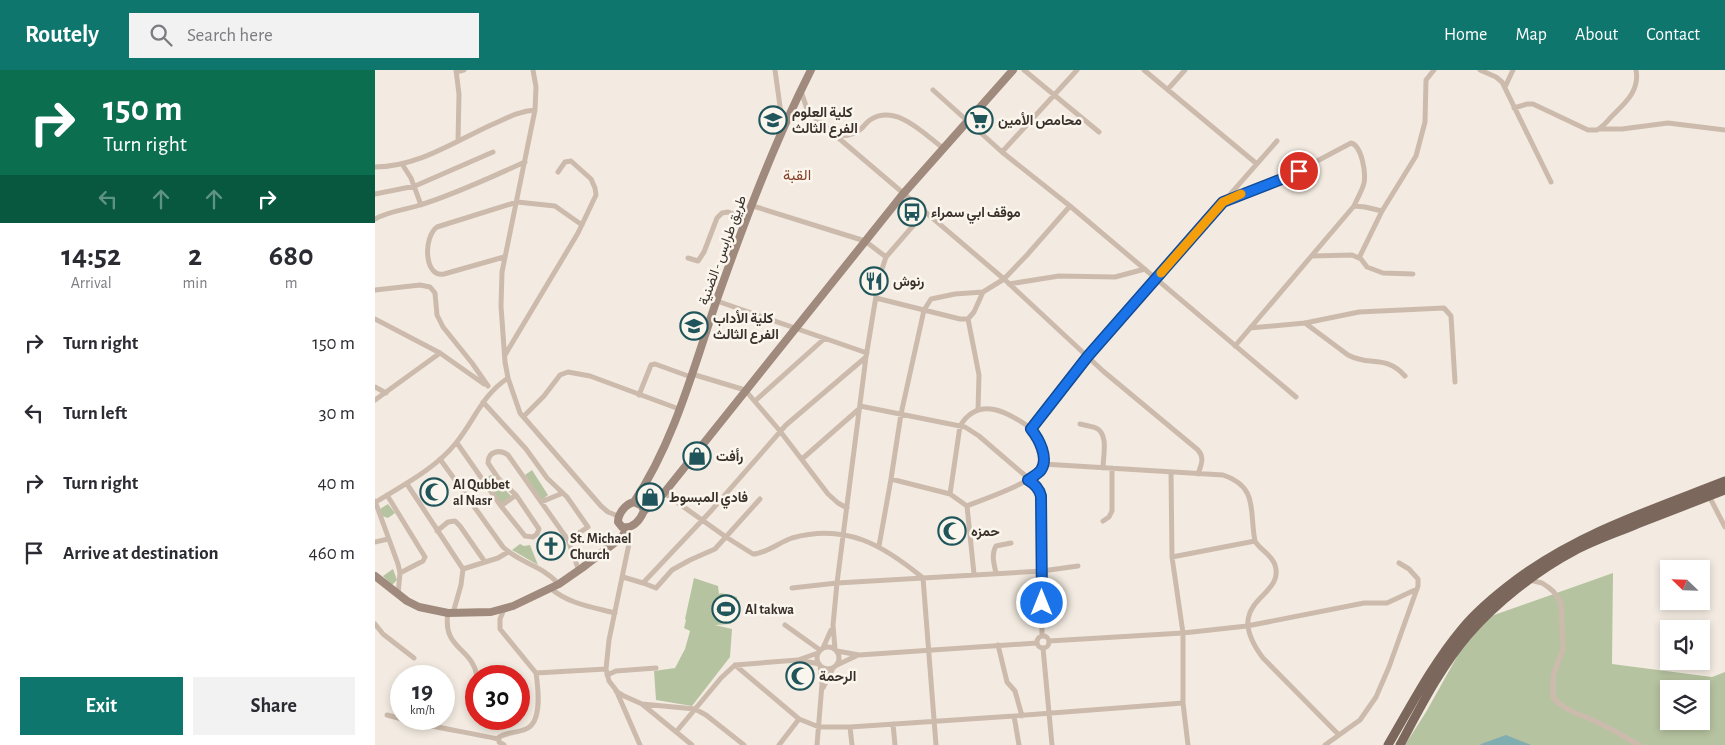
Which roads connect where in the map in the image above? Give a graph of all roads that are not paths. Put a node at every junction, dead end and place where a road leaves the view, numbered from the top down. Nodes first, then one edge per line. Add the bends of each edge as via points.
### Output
1 (464, 70) edge
2 (533, 70) edge
3 (775, 70) edge
4 (811, 70) edge
5 (1013, 70) edge
6 (1024, 70) edge
7 (1077, 70) edge
8 (1144, 70) edge
9 (1185, 70) edge
10 (1434, 70) edge
11 (1480, 70) edge
12 (1513, 70) edge
13 (1636, 70) edge
14 (456, 71) edge
15 (1505, 87) junction
16 (801, 90) junction
17 (933, 90) dead end
18 (1168, 90) junction
19 (1054, 95) junction
20 (1514, 108) junction
21 (535, 110) junction
22 (808, 112) junction
23 (787, 119) junction
24 (967, 121) junction
25 (783, 128) junction
26 (1600, 128) junction
27 (1725, 130) edge
28 (1099, 132) dead end
29 (836, 136) junction
30 (458, 141) junction
31 (1277, 141) dead end
32 (943, 148) junction
33 (493, 152) dead end
34 (1002, 152) junction
35 (525, 162) junction
36 (402, 164) junction
37 (1257, 164) junction
38 (375, 167) edge
39 (558, 172) dead end
40 (1551, 182) dead end
41 (415, 186) junction
42 (375, 194) edge
43 (903, 194) junction
44 (517, 202) junction
45 (1223, 202) junction
46 (421, 205) junction
47 (750, 205) junction
48 (1070, 206) junction
49 (1354, 206) junction
50 (1382, 211) junction
51 (925, 212) junction
52 (375, 218) edge
53 (746, 218) junction
54 (582, 225) junction
55 (865, 241) junction
56 (1313, 256) junction
57 (504, 257) junction
58 (886, 257) junction
59 (688, 258) dead end
60 (1359, 258) junction
61 (1145, 269) junction
62 (1413, 274) dead end
63 (1004, 279) junction
64 (1156, 279) junction
65 (1009, 284) junction
66 (375, 290) edge
67 (983, 292) junction
68 (876, 298) junction
69 (717, 301) junction
70 (924, 310) junction
71 (375, 319) edge
72 (968, 319) junction
73 (1305, 322) junction
74 (1249, 328) junction
75 (797, 329) junction
76 (824, 339) junction
77 (1235, 346) junction
78 (440, 353) junction
79 (504, 355) junction
80 (867, 355) junction
81 (1088, 356) junction
82 (691, 376) junction
83 (1405, 376) dead end
84 (508, 378) junction
85 (1455, 382) dead end
86 (488, 386) junction
87 (375, 387) edge
88 (493, 389) junction
89 (745, 390) junction
90 (386, 393) junction
91 (639, 395) junction
92 (1296, 397) dead end
93 (375, 400) edge
94 (755, 401) junction
95 (483, 402) junction
96 (860, 407) junction
97 (679, 409) junction
98 (978, 410) junction
99 (901, 414) junction
100 (524, 416) junction
101 (1080, 424) dead end
102 (960, 426) junction
103 (1031, 429) junction
104 (781, 431) junction
105 (457, 443) junction
106 (802, 459) junction
107 (440, 460) junction
108 (1043, 464) junction
109 (491, 467) junction
110 (1103, 468) junction
111 (1112, 468) junction
112 (1171, 472) junction
113 (1198, 474) junction
114 (480, 475) junction
115 (891, 479) junction
116 (1028, 480) junction
117 (1725, 481) edge
118 (407, 484) junction
119 (1725, 490) edge
120 (563, 493) junction
121 (664, 493) junction
122 (949, 494) junction
123 (387, 495) junction
124 (516, 495) junction
125 (1709, 496) junction
126 (760, 499) dead end
127 (375, 502) edge
128 (541, 502) junction
129 (634, 502) junction
130 (501, 506) junction
131 (967, 506) junction
132 (847, 508) junction
133 (644, 511) junction
134 (618, 516) junction
135 (702, 520) junction
136 (1103, 521) dead end
137 (1725, 527) edge
138 (628, 528) junction
139 (437, 531) junction
140 (843, 534) junction
141 (726, 538) junction
142 (388, 539) junction
143 (568, 540) junction
144 (1255, 541) junction
145 (375, 542) edge
146 (1011, 543) dead end
147 (879, 546) junction
148 (508, 552) junction
149 (1172, 557) junction
150 (485, 562) junction
151 (1399, 563) dead end
152 (1078, 566) dead end
153 (463, 569) junction
154 (1538, 569) junction
155 (579, 571) junction
156 (1042, 571) junction
157 (400, 573) junction
158 (996, 573) junction
159 (974, 574) junction
160 (375, 576) edge
161 (623, 577) junction
162 (923, 578) junction
163 (1530, 580) junction
164 (643, 583) junction
165 (837, 583) junction
166 (559, 584) junction
167 (550, 588) junction
168 (792, 588) dead end
169 (1417, 590) junction
170 (398, 594) junction
171 (504, 609) junction
172 (450, 613) junction
173 (615, 614) junction
174 (375, 624) edge
175 (785, 625) dead end
176 (833, 625) junction
177 (1247, 626) junction
178 (1183, 633) junction
179 (1042, 636) junction
180 (1049, 641) junction
181 (1037, 643) junction
182 (998, 645) junction
183 (1043, 648) junction
184 (820, 650) junction
185 (836, 650) junction
186 (928, 650) junction
187 (859, 655) junction
188 (414, 658) dead end
189 (797, 660) junction
190 (819, 664) junction
191 (473, 665) edge
192 (735, 666) junction
193 (834, 667) junction
194 (656, 668) dead end
195 (536, 672) junction
196 (606, 672) junction
197 (616, 690) junction
198 (822, 691) junction
199 (1419, 701) junction
200 (1183, 703) junction
201 (642, 704) junction
202 (695, 709) junction
203 (1049, 713) junction
204 (387, 715) dead end
205 (1014, 716) junction
206 (1022, 716) junction
207 (799, 719) junction
208 (933, 720) junction
209 (893, 724) junction
210 (850, 726) junction
211 (819, 727) junction
212 (676, 732) junction
213 (1339, 736) junction
214 (498, 739) junction
215 (503, 745) edge
216 (640, 745) edge
217 (692, 745) edge
218 (744, 745) edge
219 (779, 745) edge
220 (817, 745) edge
221 (852, 745) edge
222 (895, 745) edge
223 (935, 745) edge
224 (1019, 745) edge
225 (1052, 745) edge
226 (1188, 745) edge
227 (1325, 745) edge
228 (1389, 745) edge
229 (1400, 745) edge
230 (1639, 745) edge

1 - 14 street
2 - 21 street via 537,87
3 - 25 street
4 - 16 main road, طريق طرابس - الضنية
5 - 24 main road
6 - 19 street
7 - 19 street
8 - 18 street
9 - 18 street
10 - 50 street via 1426,80 1425,122 1416,156
11 - 15 street via 1500,79
12 - 15 street
13 - 26 street via 1637,80 1632,94
14 - 30 street via 460,105
15 - 20 street
16 - 22 street
16 - 23 main road, طريق طرابس - الضنية
17 - 24 street
18 - 37 street
19 - 28 street
19 - 34 street
20 - 26 street via 1531,104 1588,130
20 - 40 street
21 - 30 street via 514,115
21 - 35 street
22 - 23 street
22 - 29 street
23 - 25 main road, طريق طرابس - الضنية
24 - 32 main road
24 - 34 street
25 - 47 main road, طريق طرابس - الضنية
26 - 27 street via 1622,129 1668,123
29 - 32 street via 854,134 878,116 893,116 907,120
29 - 43 street
30 - 36 street
31 - 37 street
32 - 43 main road
33 - 41 street
34 - 48 street
35 - 44 street
35 - 46 street
36 - 38 street
36 - 41 street
37 - 45 street
39 - 54 street via 565,162 571,161 591,179 596,195
41 - 42 street
41 - 46 street
43 - 51 street
43 - 55 main road
44 - 54 street via 555,206
44 - 57 street
44 - 57 street via 437,226 427,244 431,269 437,274
45 - 49 street via 1287,177 1351,143 1359,149 1364,174
45 - 64 street
46 - 52 street
47 - 53 main road, طريق طرابس - الضنية
47 - 55 street
48 - 61 street
48 - 63 street
49 - 50 street
49 - 56 street
50 - 60 street
51 - 58 street
51 - 63 street
53 - 59 street via 728,212 722,214 717,218 698,260
53 - 69 main road, طريق طرابس - الضنية
54 - 79 street
55 - 58 street
55 - 75 main road
56 - 60 street via 1352,255
56 - 74 street
57 - 79 street via 501,285
58 - 68 street
60 - 62 street via 1367,267 1383,273
61 - 64 street
61 - 65 street via 1115,277 1059,276
63 - 65 street
63 - 67 street
64 - 77 street
64 - 81 street
65 - 81 street
66 - 86 street via 420,285 430,287 435,294 437,315 443,327
67 - 70 street via 935,298
67 - 72 street
68 - 70 street
68 - 80 street
69 - 75 street
69 - 82 main road, طريق طرابس - الضنية
70 - 72 street
70 - 99 street
71 - 78 street
72 - 98 street via 979,375
73 - 74 street
73 - 83 street via 1355,359 1391,364
73 - 85 street via 1359,312 1444,308 1451,316
74 - 77 street
75 - 76 street
75 - 89 main road
76 - 80 street
76 - 94 street
77 - 92 street
78 - 86 street
78 - 90 street
79 - 84 street
80 - 96 street
80 - 104 street
81 - 103 street
81 - 113 street via 1202,454
82 - 89 street
82 - 91 street via 651,365
82 - 97 main road, طريق طرابس - الضنية
84 - 88 street
84 - 100 street via 518,409
86 - 88 street
87 - 90 street
88 - 95 street
89 - 94 street
89 - 121 main road
90 - 93 street
91 - 97 street
91 - 100 street via 591,376 568,372 560,375
94 - 104 street
95 - 105 street
95 - 120 street
96 - 99 street
96 - 106 street
96 - 132 street
97 - 129 main road, طريق طرابس - الضنية via 663,450
98 - 102 street via 965,418
98 - 103 street via 996,410
99 - 102 street
99 - 115 street
100 - 134 street via 601,506
101 - 110 street via 1101,431 1104,437
102 - 116 street via 979,436
102 - 122 street
103 - 108 street via 1042,450
104 - 106 street
104 - 135 street
105 - 107 street
105 - 114 street
106 - 132 street via 828,494
107 - 118 street
107 - 148 street
108 - 110 street
108 - 116 street via 1042,469
109 - 114 street
109 - 124 street
109 - 128 street via 487,460 491,454 505,453
110 - 111 street
111 - 112 street
111 - 136 street via 1112,511
112 - 113 street
112 - 149 street
113 - 144 street via 1235,479 1246,488 1250,496
114 - 130 street
115 - 122 street
115 - 147 street
116 - 131 street
116 - 156 street via 1035,484 1041,496
117 - 154 main road via 1598,531 1574,543
118 - 123 street
118 - 139 street
119 - 125 main road
120 - 128 street
120 - 143 street via 588,527
121 - 133 main road
121 - 135 street
122 - 131 street
123 - 127 street
123 - 157 street via 425,557
124 - 130 street
124 - 130 street via 539,529 535,536 525,536
125 - 137 street
125 - 154 main road via 1599,539
126 - 141 street
127 - 142 street
128 - 143 street
129 - 133 main road
129 - 134 main road
131 - 159 street
132 - 140 street
133 - 138 main road
134 - 138 main road via 619,524
135 - 141 street
135 - 164 street
138 - 155 main road via 622,537
138 - 161 street via 630,539
139 - 150 street via 448,522 455,521
139 - 153 street
140 - 141 street via 793,538 755,555
140 - 147 street
140 - 165 street
141 - 164 street via 715,549 672,570 656,588
142 - 145 street
142 - 157 street
143 - 155 street
144 - 149 street
144 - 177 street via 1271,557 1276,573 1270,588 1252,608
146 - 158 street via 996,546 993,550
147 - 162 street
148 - 150 street
148 - 166 street via 544,570
149 - 178 street
150 - 153 street
151 - 169 street via 1418,579
152 - 156 street
153 - 172 street via 461,585
154 - 163 main road
154 - 199 main road via 1495,596 1462,629 1430,672
155 - 166 main road
156 - 158 street
156 - 179 street
157 - 170 street
158 - 159 street
159 - 162 street
160 - 170 main road
161 - 164 street
161 - 173 street
162 - 165 street
162 - 186 street
163 - 199 main road via 1467,636
163 - 230 street via 1548,587 1561,603 1563,649 1552,689 1556,702
165 - 168 street
165 - 176 street
166 - 167 main road
167 - 171 main road
167 - 173 street via 575,603
169 - 177 street via 1387,603 1363,603
169 - 213 street via 1376,697 1360,720
170 - 172 main road via 419,607
171 - 172 main road via 478,614
171 - 195 street via 500,629
172 - 191 street via 446,627 449,635
173 - 196 street
174 - 188 street
175 - 184 street
176 - 184 street
176 - 185 street
177 - 178 street
177 - 213 street via 1263,658
178 - 180 street
178 - 200 street
179 - 180 street
179 - 181 street
180 - 183 street
181 - 182 street
181 - 183 street
182 - 186 street
182 - 206 street via 1007,682 1015,691
183 - 203 street
184 - 185 street via 829,647
184 - 189 street
184 - 190 street
185 - 187 street
185 - 193 street via 839,659
186 - 187 street
186 - 208 street
187 - 193 street
189 - 190 street
189 - 192 street
190 - 193 street via 828,669
190 - 198 street
192 - 202 street
192 - 207 street
193 - 198 street
194 - 196 street
195 - 196 street
195 - 214 street via 538,702 534,721 530,727
196 - 197 street
197 - 201 street
197 - 216 street
198 - 211 street
199 - 228 main road
199 - 229 main road
200 - 203 street
200 - 226 street
201 - 202 street
201 - 212 street
202 - 212 street
202 - 218 street
203 - 206 street
203 - 225 street
204 - 214 street
205 - 206 street
205 - 208 street
205 - 224 street
207 - 211 street
207 - 219 street
208 - 209 street
208 - 223 street
209 - 210 street
209 - 222 street
210 - 211 street
210 - 221 street
211 - 220 street
212 - 217 street
213 - 227 street
214 - 215 street

